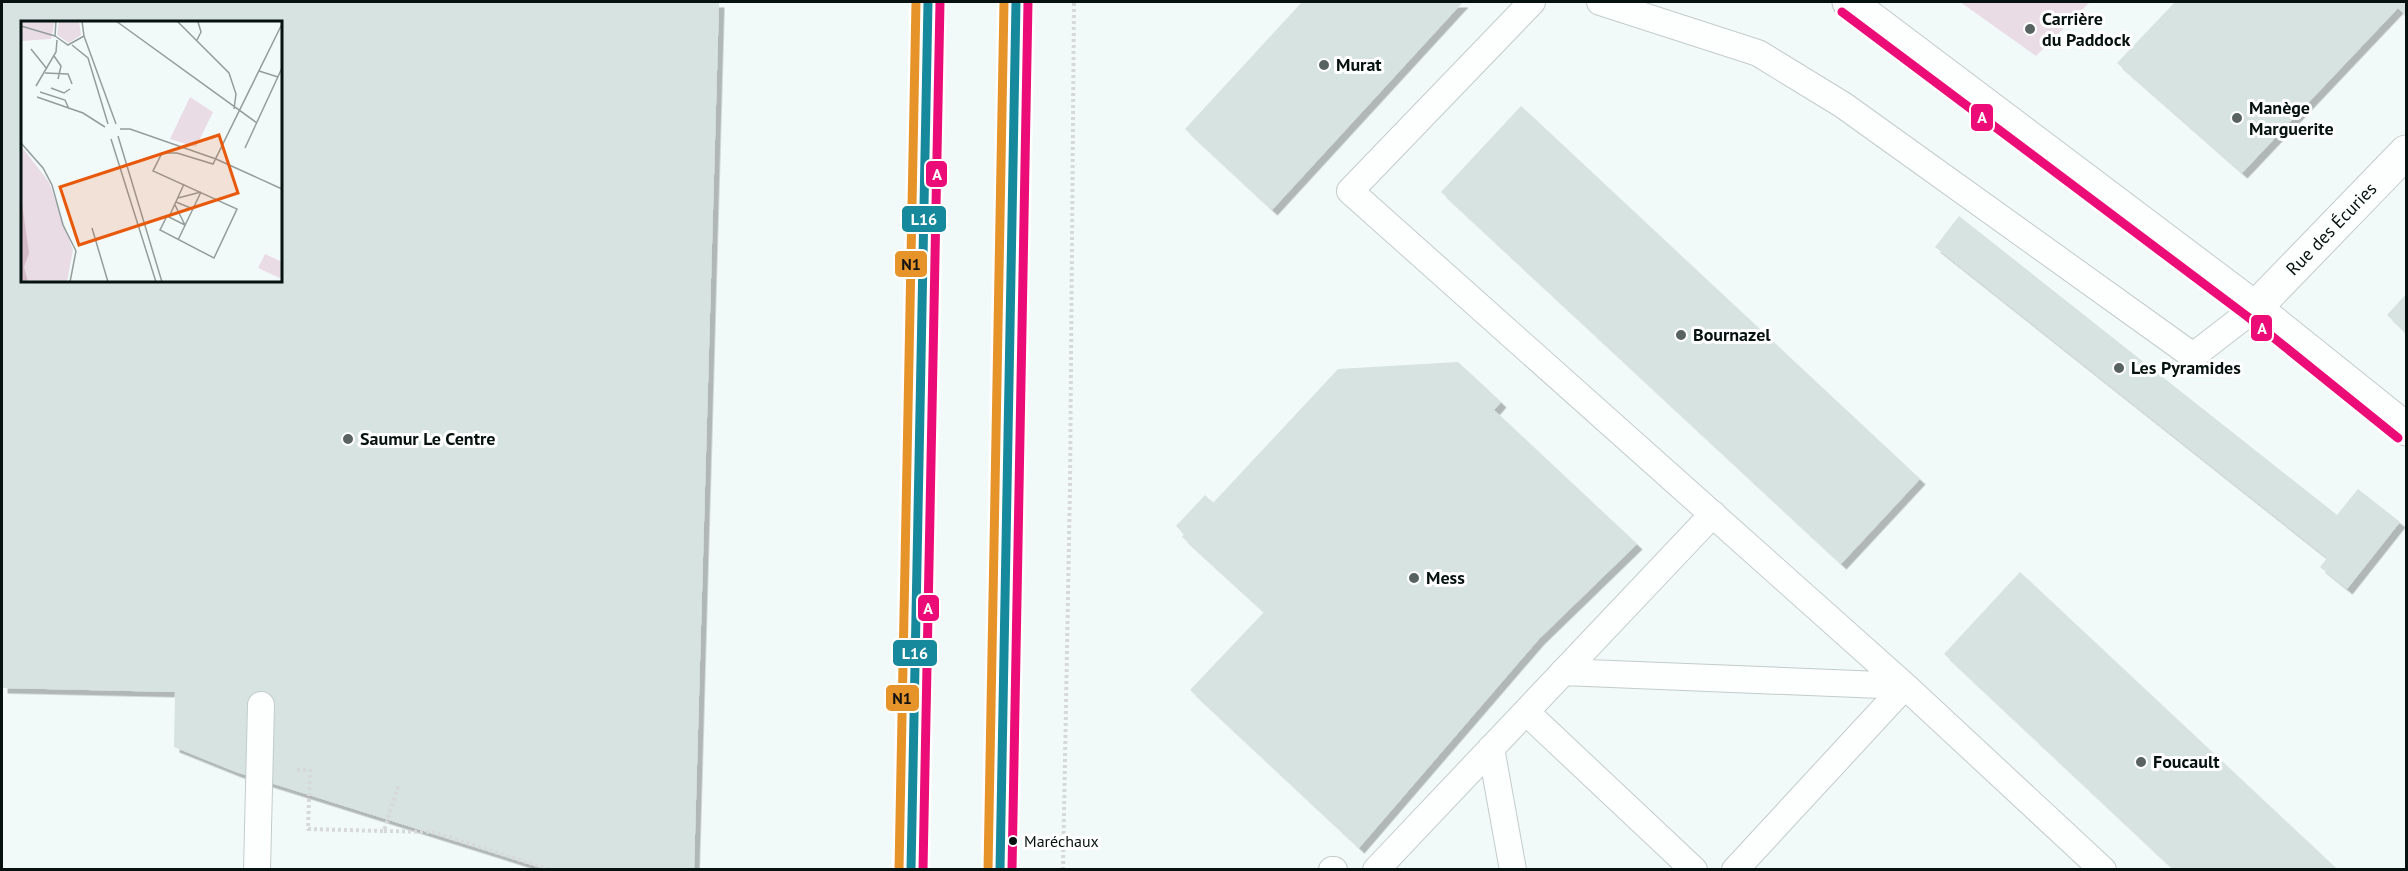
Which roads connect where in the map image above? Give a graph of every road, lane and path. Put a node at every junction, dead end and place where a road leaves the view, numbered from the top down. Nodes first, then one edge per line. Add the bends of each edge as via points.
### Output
1 (928, 2) edge
2 (1017, 2) edge
3 (1074, 2) edge
4 (1532, 2) edge
5 (1600, 2) edge
6 (1849, 2) edge
7 (2406, 152) edge
8 (2255, 308) junction
9 (2406, 429) edge
10 (1713, 514) junction
11 (1563, 672) junction
12 (1905, 686) junction
13 (261, 705) dead end
14 (1526, 712) junction
15 (1491, 748) junction
16 (309, 778) dead end
17 (398, 786) dead end
18 (384, 831) junction
19 (257, 870) edge
20 (551, 870) edge
21 (911, 870) edge
22 (999, 870) edge
23 (1063, 870) edge
24 (1376, 870) edge
25 (1513, 870) edge
26 (1694, 870) edge
27 (1735, 870) edge
28 (2103, 870) edge

1 - 21 main road
2 - 22 main road
3 - 23 path
4 - 10 lane via 1350,191
5 - 8 lane via 1768,59 1843,105 2193,356
6 - 8 main road
7 - 8 main road, Rue des Écuries
8 - 9 main road
10 - 11 lane
10 - 12 lane
11 - 12 lane
11 - 14 lane
12 - 27 lane
12 - 28 lane
13 - 19 lane
14 - 15 lane
14 - 26 lane
15 - 24 lane
15 - 25 lane
16 - 18 path via 308,829
17 - 18 path
18 - 20 path via 432,832

